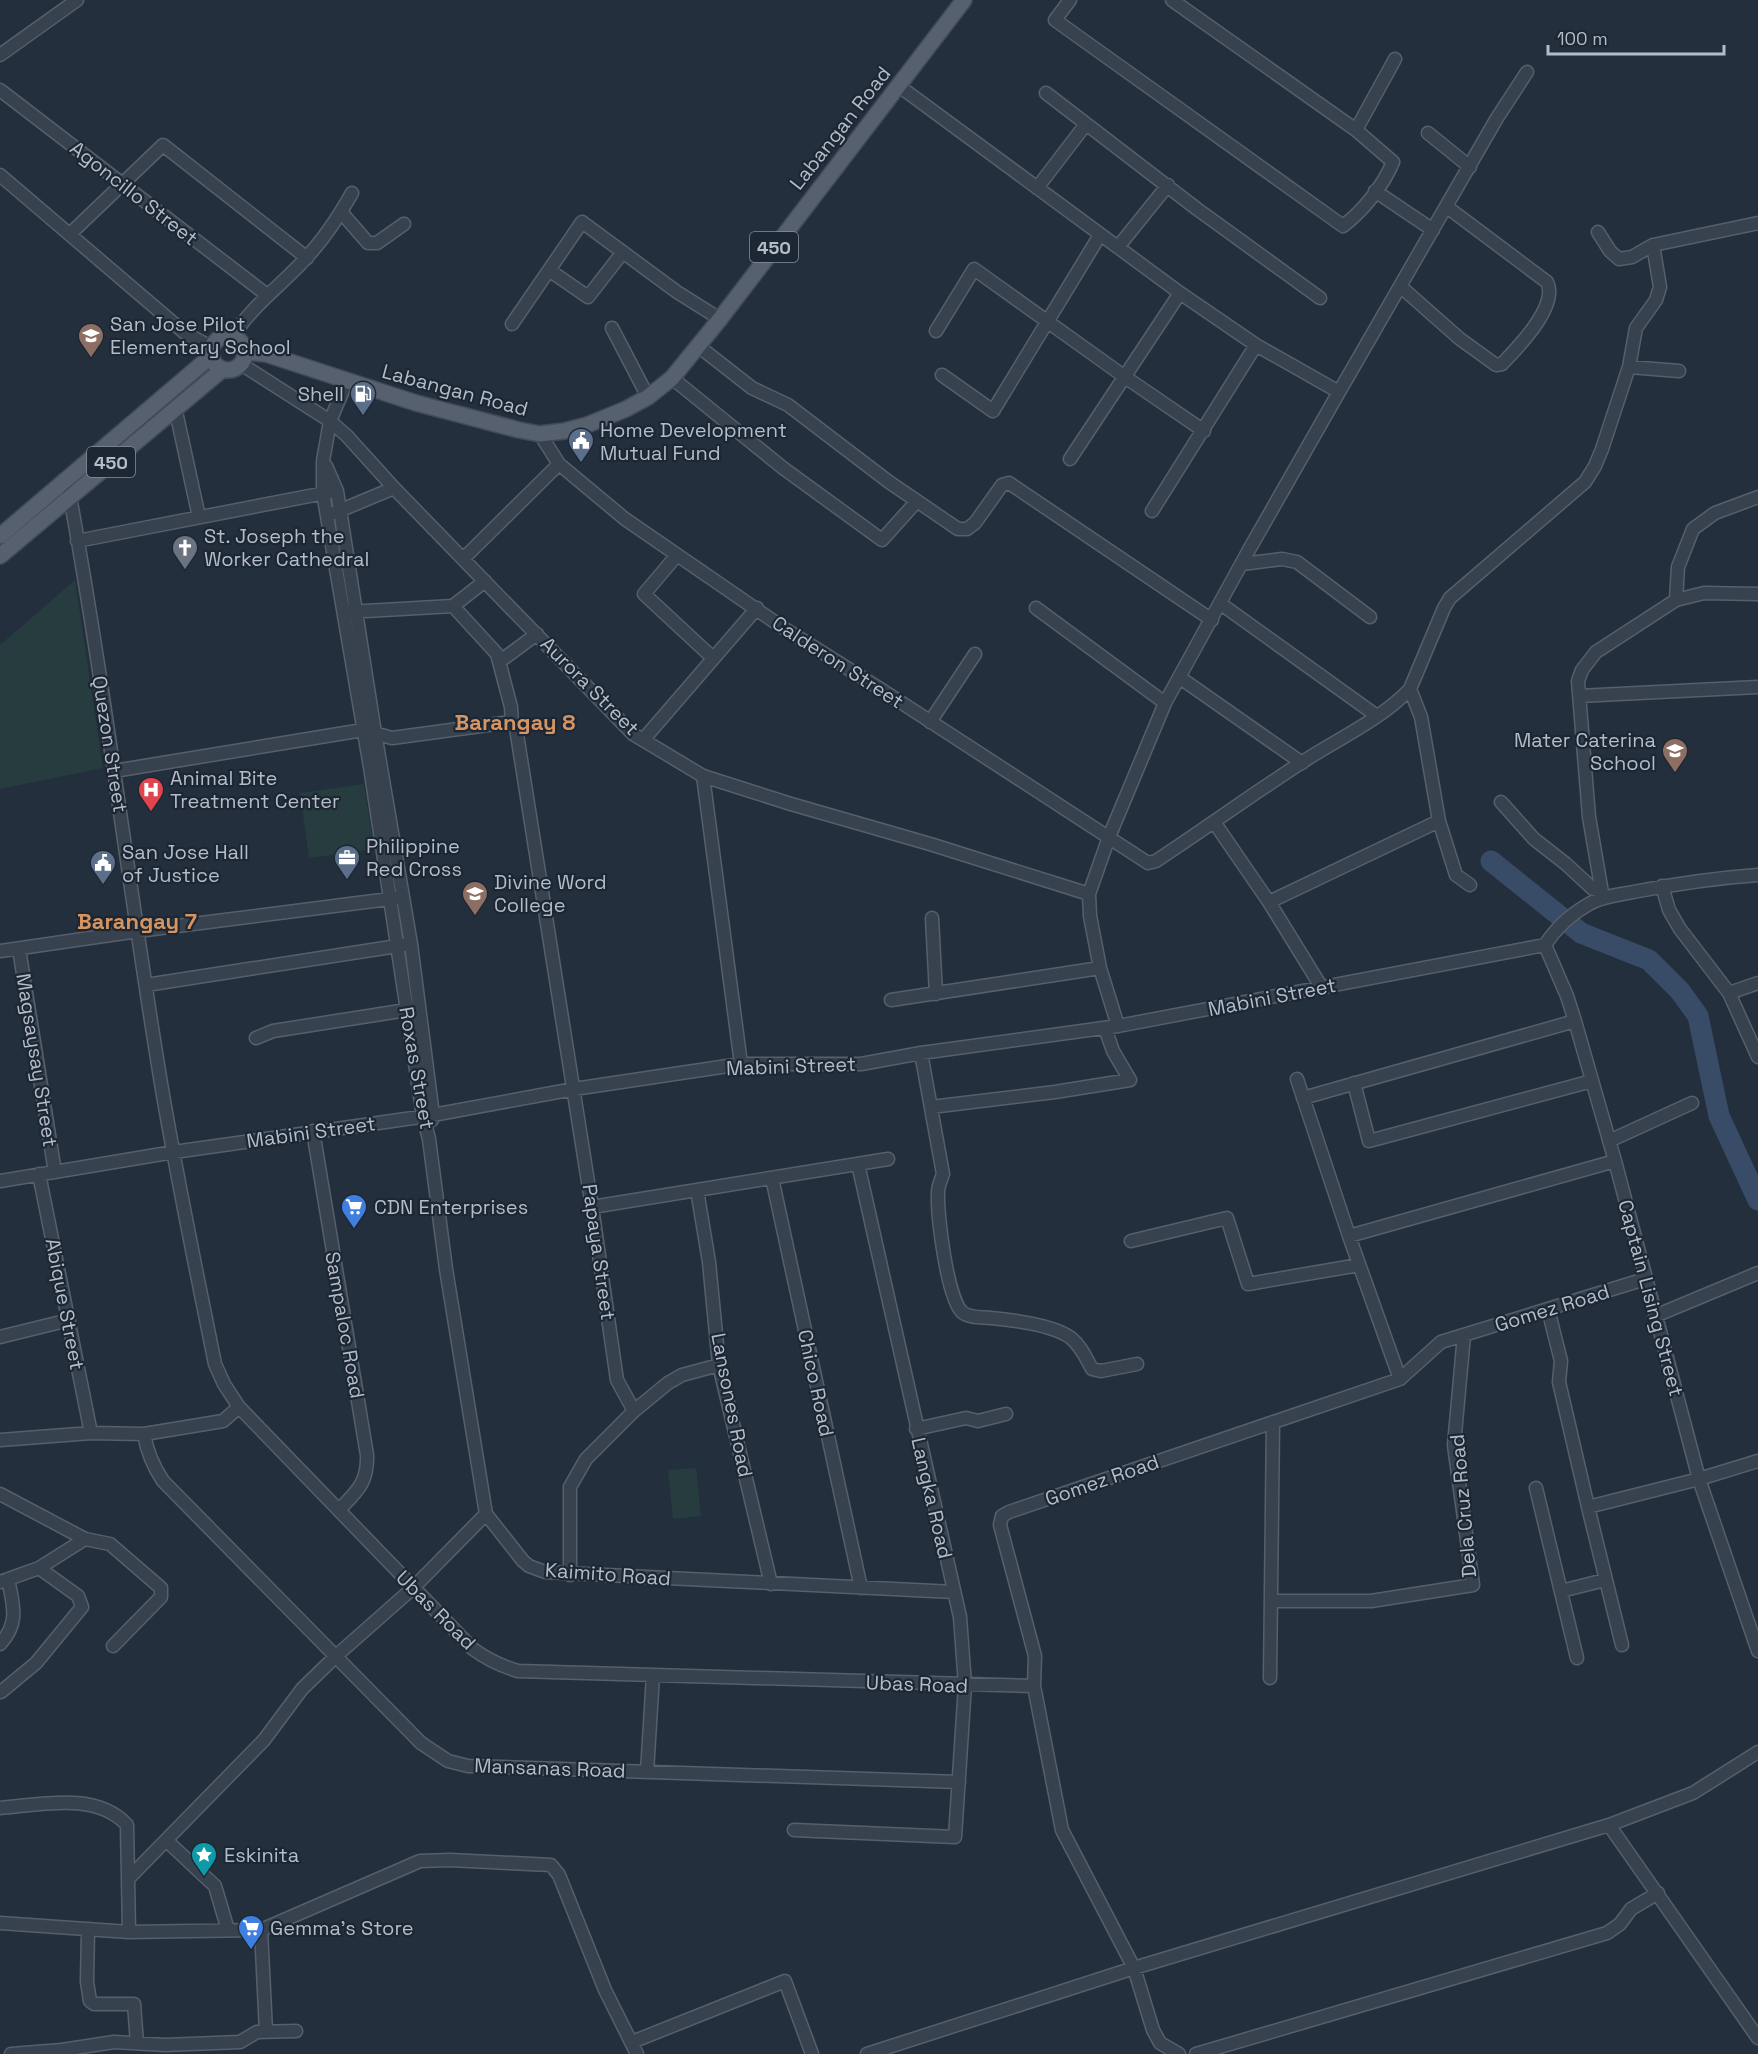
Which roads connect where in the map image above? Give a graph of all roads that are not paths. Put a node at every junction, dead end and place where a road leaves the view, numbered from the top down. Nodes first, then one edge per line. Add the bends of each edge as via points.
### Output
1 (77, 0) edge
2 (964, 0) edge
3 (1070, 0) edge
4 (1172, 0) edge
5 (0, 55) edge
6 (1395, 59) dead end
7 (1527, 72) dead end
8 (899, 86) junction
9 (0, 90) edge
10 (1046, 93) dead end
11 (1086, 124) junction
12 (1356, 130) junction
13 (1428, 134) dead end
14 (1470, 167) junction
15 (0, 175) edge
16 (122, 183) junction
17 (1168, 185) junction
18 (1037, 188) junction
19 (1375, 191) junction
20 (352, 193) dead end
21 (1447, 207) junction
22 (341, 212) junction
23 (1758, 223) edge
24 (404, 224) dead end
25 (1433, 230) junction
26 (1598, 232) dead end
27 (70, 234) junction
28 (1101, 235) junction
29 (1653, 245) junction
30 (1118, 247) junction
31 (623, 252) junction
32 (307, 258) junction
33 (549, 270) junction
34 (1400, 286) junction
35 (1180, 293) junction
36 (267, 295) junction
37 (1320, 297) dead end
38 (720, 318) junction
39 (1048, 322) junction
40 (512, 324) dead end
41 (612, 328) dead end
42 (936, 331) dead end
43 (233, 337) junction
44 (697, 345) junction
45 (1256, 345) junction
46 (210, 352) junction
47 (243, 358) junction
48 (1629, 367) junction
49 (223, 369) junction
50 (1679, 371) dead end
51 (942, 375) dead end
52 (1125, 377) junction
53 (672, 378) junction
54 (346, 381) junction
55 (1339, 392) junction
56 (648, 397) junction
57 (175, 407) junction
58 (330, 421) junction
59 (1204, 431) junction
60 (540, 434) junction
61 (1070, 459) dead end
62 (323, 461) junction
63 (559, 464) junction
64 (66, 478) junction
65 (394, 488) junction
66 (337, 491) junction
67 (323, 493) junction
68 (1758, 496) edge
69 (70, 497) junction
70 (917, 501) junction
71 (340, 510) junction
72 (1152, 511) dead end
73 (327, 515) junction
74 (199, 517) junction
75 (0, 536) edge
76 (77, 541) junction
77 (677, 555) junction
78 (0, 556) edge
79 (463, 559) junction
80 (1242, 564) junction
81 (485, 581) junction
82 (1758, 594) edge
83 (1676, 600) junction
84 (1221, 604) junction
85 (453, 606) junction
86 (1036, 608) dead end
87 (757, 609) junction
88 (350, 612) junction
89 (1370, 617) dead end
90 (1212, 620) junction
91 (537, 634) junction
92 (975, 654) dead end
93 (713, 658) junction
94 (499, 662) junction
95 (1179, 677) junction
96 (1758, 687) edge
97 (1410, 689) junction
98 (1579, 696) junction
99 (1165, 703) junction
100 (1377, 716) junction
101 (930, 722) junction
102 (512, 725) junction
103 (369, 731) junction
104 (643, 740) junction
105 (1302, 763) junction
106 (114, 771) junction
107 (703, 776) junction
108 (1501, 802) dead end
109 (1439, 821) junction
110 (1214, 822) junction
111 (1109, 837) junction
112 (1758, 875) edge
113 (1470, 885) dead end
114 (1662, 886) junction
115 (1089, 894) junction
116 (1602, 894) junction
117 (404, 897) junction
118 (390, 899) junction
119 (1269, 902) junction
120 (932, 918) dead end
121 (138, 931) junction
122 (411, 944) junction
123 (1545, 945) junction
124 (397, 946) junction
125 (19, 949) junction
126 (0, 951) edge
127 (1101, 968) junction
128 (1758, 983) edge
129 (146, 985) junction
130 (1322, 988) junction
131 (1729, 993) junction
132 (936, 994) junction
133 (891, 1000) dead end
134 (420, 1007) junction
135 (407, 1010) junction
136 (1575, 1021) junction
137 (1118, 1026) junction
138 (1105, 1028) junction
139 (256, 1038) dead end
140 (921, 1053) junction
141 (1758, 1057) edge
142 (741, 1064) junction
143 (1297, 1079) dead end
144 (1592, 1081) junction
145 (1354, 1083) junction
146 (573, 1089) junction
147 (1303, 1098) junction
148 (1692, 1103) dead end
149 (931, 1107) junction
150 (428, 1115) junction
151 (313, 1131) junction
152 (1609, 1141) junction
153 (174, 1152) junction
154 (888, 1159) dead end
155 (1615, 1161) junction
156 (858, 1164) junction
157 (55, 1172) junction
158 (39, 1174) junction
159 (772, 1178) junction
160 (0, 1181) edge
161 (697, 1190) junction
162 (592, 1207) junction
163 (1349, 1236) junction
164 (1131, 1241) dead end
165 (1359, 1265) junction
166 (1758, 1273) edge
167 (1645, 1279) junction
168 (1548, 1308) junction
169 (1655, 1316) junction
170 (69, 1320) junction
171 (1464, 1335) junction
172 (0, 1337) edge
173 (1137, 1364) dead end
174 (720, 1365) junction
175 (1400, 1379) junction
176 (238, 1407) junction
177 (634, 1411) junction
178 (1006, 1414) dead end
179 (1273, 1422) junction
180 (916, 1429) junction
181 (91, 1433) junction
182 (144, 1434) junction
183 (0, 1440) edge
184 (1758, 1461) edge
185 (1699, 1479) junction
186 (1536, 1488) dead end
187 (0, 1494) edge
188 (1588, 1507) junction
189 (339, 1510) junction
190 (486, 1514) junction
191 (85, 1539) junction
192 (39, 1568) junction
193 (570, 1575) junction
194 (4, 1580) edge
195 (1605, 1580) junction
196 (771, 1584) junction
197 (413, 1588) junction
198 (861, 1588) junction
199 (1561, 1591) junction
200 (954, 1592) junction
201 (1272, 1601) junction
202 (0, 1644) edge
203 (1622, 1645) dead end
204 (113, 1646) dead end
205 (1758, 1651) edge
206 (336, 1656) junction
207 (1577, 1658) dead end
208 (653, 1675) junction
209 (1270, 1678) dead end
210 (965, 1685) junction
211 (1034, 1686) junction
212 (2, 1692) dead end
213 (1758, 1752) edge
214 (647, 1772) junction
215 (959, 1782) junction
216 (0, 1808) edge
217 (1610, 1825) junction
218 (794, 1830) dead end
219 (167, 1841) junction
220 (128, 1879) junction
221 (1658, 1893) junction
222 (0, 1923) edge
223 (88, 1929) junction
224 (228, 1930) junction
225 (261, 1930) junction
226 (129, 1932) junction
227 (1134, 1968) junction
228 (266, 2031) junction
229 (296, 2031) dead end
230 (1758, 2038) edge
231 (137, 2043) junction
232 (634, 2048) edge
233 (11, 2054) edge
234 (812, 2054) edge
235 (867, 2054) edge
236 (1179, 2054) edge
237 (1196, 2054) edge

1 - 5 street
2 - 8 main road, Labangan Road / 450
3 - 19 street via 1055,20 1343,226
4 - 12 street
6 - 12 street
7 - 14 street
8 - 18 street
8 - 38 main road, Labangan Road / 450
9 - 16 street, Agoncillo Street
10 - 11 street
11 - 17 street
11 - 18 street
12 - 19 street via 1393,162
13 - 14 street
14 - 21 street
15 - 27 street
16 - 27 street
16 - 32 street via 163,145
16 - 36 street, Agoncillo Street
17 - 30 street
17 - 37 street
18 - 28 street
19 - 25 street
20 - 22 street
21 - 25 street
21 - 34 street via 1547,282 1549,298 1531,333 1502,364 1496,365
22 - 24 street via 368,243 376,243
22 - 32 street
23 - 29 street
25 - 34 street
26 - 29 street via 1619,259
27 - 46 street
28 - 30 street
28 - 39 street
29 - 48 street via 1660,287 1656,300 1636,328
30 - 35 street
31 - 33 street via 588,297
31 - 33 street via 582,222
31 - 38 street
32 - 36 street
33 - 40 street
34 - 55 street
35 - 45 street
35 - 52 street
36 - 43 street
38 - 44 main road, Labangan Road / 450
39 - 42 street via 974,269
39 - 51 street via 993,411
39 - 52 street
41 - 56 street
43 - 46 main road via 217,339
43 - 47 main road via 241,343
44 - 53 main road, Labangan Road / 450
44 - 70 street via 752,388 788,405
45 - 55 street
45 - 59 street
46 - 49 main road via 215,364
46 - 64 main road, 450
47 - 49 main road via 231,370
47 - 54 main road, Labangan Road / 450 via 266,354
47 - 58 street, Aurora Street
48 - 50 street
48 - 97 street via 1595,466 1585,482 1450,598
49 - 57 main road, 450
52 - 59 street
52 - 61 street
53 - 56 main road, Labangan Road / 450
53 - 70 street via 783,468 882,540
54 - 58 street, Roxas Street
54 - 60 main road, Labangan Road / 450
55 - 80 street
56 - 60 main road, Labangan Road / 450 via 587,425
57 - 69 main road, 450
57 - 74 street
58 - 62 street, Roxas Street
58 - 65 street, Aurora Street
59 - 72 street
60 - 63 street, Calderon Street
62 - 66 street, Roxas Street
62 - 67 street, Roxas Street
63 - 77 street, Calderon Street
63 - 79 street
64 - 69 street, Quezon Street
64 - 75 main road, 450
65 - 71 street
65 - 79 street, Aurora Street
66 - 67 street
66 - 71 street, Roxas Street
67 - 73 street, Roxas Street
67 - 74 street
68 - 83 street via 1715,513 1693,529 1678,567
69 - 76 street, Quezon Street
69 - 78 main road, 450
70 - 90 street via 958,529 967,529 1002,485 1009,483
71 - 73 street
71 - 88 street, Roxas Street
73 - 88 street, Roxas Street
74 - 76 street
76 - 106 street, Quezon Street
77 - 87 street, Calderon Street
77 - 93 street via 644,594
79 - 81 street, Aurora Street
80 - 84 street
80 - 89 street via 1282,559 1297,562
81 - 85 street
81 - 91 street, Aurora Street
82 - 83 street via 1704,593
83 - 98 street via 1596,652 1582,669
84 - 90 street
84 - 100 street
85 - 88 street
85 - 94 street, Papaya Street via 494,648
86 - 99 street
87 - 93 street
87 - 101 street, Calderon Street
88 - 103 street, Roxas Street
90 - 95 street
91 - 94 street
91 - 104 street, Aurora Street
92 - 101 street
93 - 104 street
94 - 102 street, Papaya Street
95 - 99 street
95 - 105 street
96 - 98 street
97 - 100 street
97 - 109 street via 1421,717
98 - 116 street via 1589,817
99 - 111 street
100 - 105 street
101 - 111 street, Calderon Street
102 - 103 street via 392,738
102 - 146 street, Papaya Street via 518,733
103 - 106 street
103 - 117 street, Roxas Street
103 - 118 street, Roxas Street
104 - 107 street, Aurora Street
105 - 110 street
106 - 121 street, Quezon Street
107 - 115 street, Aurora Street
107 - 142 street
108 - 116 street via 1534,839
109 - 113 street via 1456,875
109 - 119 street
110 - 111 street, Calderon Street via 1148,863
110 - 119 street
111 - 115 street
112 - 114 street
114 - 116 street
114 - 131 street via 1680,929
115 - 127 street
116 - 123 street via 1554,931
117 - 118 street
117 - 122 street, Roxas Street
118 - 121 street
118 - 124 street, Roxas Street
119 - 130 street
120 - 132 street
121 - 125 street
121 - 129 street, Quezon Street
122 - 124 street
122 - 134 street, Roxas Street
123 - 130 street, Mabini Street
123 - 136 street, Captain Lising Street
124 - 129 street
124 - 135 street, Roxas Street
125 - 126 street
125 - 157 street, Magsaysay Street
127 - 132 street
127 - 137 street
128 - 131 street
129 - 153 street, Quezon Street
130 - 137 street, Mabini Street
131 - 141 street
132 - 133 street
134 - 135 street
134 - 150 street, Roxas Street
135 - 139 street via 273,1031
135 - 150 street, Roxas Street
136 - 144 street, Captain Lising Street
136 - 145 street
137 - 138 street, Mabini Street
138 - 140 street, Mabini Street
138 - 149 street via 1130,1080
140 - 142 street, Mabini Street via 861,1064
140 - 149 street
142 - 146 street, Mabini Street
143 - 147 street
144 - 145 street via 1369,1141
144 - 152 street, Captain Lising Street
145 - 147 street
146 - 150 street, Mabini Street
146 - 162 street, Papaya Street
147 - 163 street
148 - 152 street
149 - 173 street via 943,1174 938,1202 944,1260 954,1298 963,1312 1060,1333 1080,1348 1092,1369
150 - 151 street, Mabini Street
150 - 190 street, Roxas Street via 446,1269
151 - 153 street, Mabini Street
151 - 189 street, Sampaloc Road via 367,1455 362,1486
152 - 155 street, Captain Lising Street
153 - 157 street, Mabini Street
153 - 176 street, Ubas Road via 215,1364
154 - 156 street
155 - 163 street
155 - 167 street, Captain Lising Street
156 - 159 street
156 - 180 street, Langka Road
157 - 158 street, Mabini Street
158 - 160 street, Mabini Street
158 - 170 street, Abique Street
159 - 161 street
159 - 198 street, Chico Road
161 - 162 street
161 - 174 street, Lansones Road
162 - 177 street, Papaya Street via 617,1380
163 - 165 street
164 - 165 street via 1227,1218 1248,1284
165 - 175 street
166 - 169 street
167 - 168 street, Gomez Road
167 - 169 street, Captain Lising Street
168 - 171 street, Gomez Road
168 - 188 street via 1561,1361 1559,1382
169 - 185 street, Captain Lising Street
170 - 172 street
170 - 181 street, Abique Street
171 - 175 street, Gomez Road via 1441,1342
171 - 201 street, Dela Cruz Road via 1454,1444 1473,1585 1371,1601
174 - 177 street via 682,1375
174 - 196 street, Lansones Road
175 - 179 street, Gomez Road
176 - 182 street via 223,1421
176 - 189 street, Ubas Road
177 - 193 street via 586,1459 570,1487
178 - 180 street
179 - 201 street
179 - 211 street, Gomez Road via 1002,1516 1000,1525 1035,1656
180 - 200 street, Langka Road
181 - 182 street
181 - 183 street
182 - 206 street, Mansanas Road via 162,1480
184 - 185 street
185 - 188 street
185 - 205 street, Captain Lising Street
186 - 199 street
187 - 191 street
188 - 195 street
189 - 197 street, Ubas Road
190 - 193 street, Kaimito Road via 529,1566
190 - 197 street
191 - 192 street
191 - 204 street via 110,1544 161,1588 161,1597
192 - 194 street
192 - 212 street via 78,1596 82,1607 36,1663
193 - 196 street, Kaimito Road
194 - 202 street via 14,1613 11,1630
195 - 199 street
195 - 203 street
196 - 198 street, Kaimito Road
197 - 206 street
197 - 208 street, Ubas Road via 490,1662 518,1671
198 - 200 street, Kaimito Road
199 - 207 street
200 - 210 street, Langka Road via 960,1617
201 - 209 street
206 - 214 street, Mansanas Road via 421,1743 448,1761 468,1766
206 - 219 street via 302,1689 264,1740
208 - 210 street, Ubas Road
208 - 214 street
210 - 211 street, Ubas Road
210 - 215 street, Langka Road
211 - 227 street, Gomez Road via 1062,1830
213 - 217 street via 1693,1793
214 - 215 street, Mansanas Road
215 - 218 street, Langka Road via 956,1837
216 - 220 street via 62,1803 90,1805 119,1816 127,1824
217 - 221 street
217 - 227 street
219 - 220 street
219 - 224 street via 215,1886
220 - 226 street
221 - 230 street
221 - 237 street via 1631,1910 1607,1933
222 - 223 street
223 - 226 street
223 - 231 street via 90,2001 134,2004
224 - 225 street
224 - 226 street
225 - 228 street
225 - 232 street via 420,1861 551,1865 559,1875 605,1990
227 - 235 street
227 - 236 street, Gomez Road via 1153,2030 1160,2043
228 - 229 street
228 - 231 street via 240,2042
231 - 233 street
232 - 234 street via 785,1981

